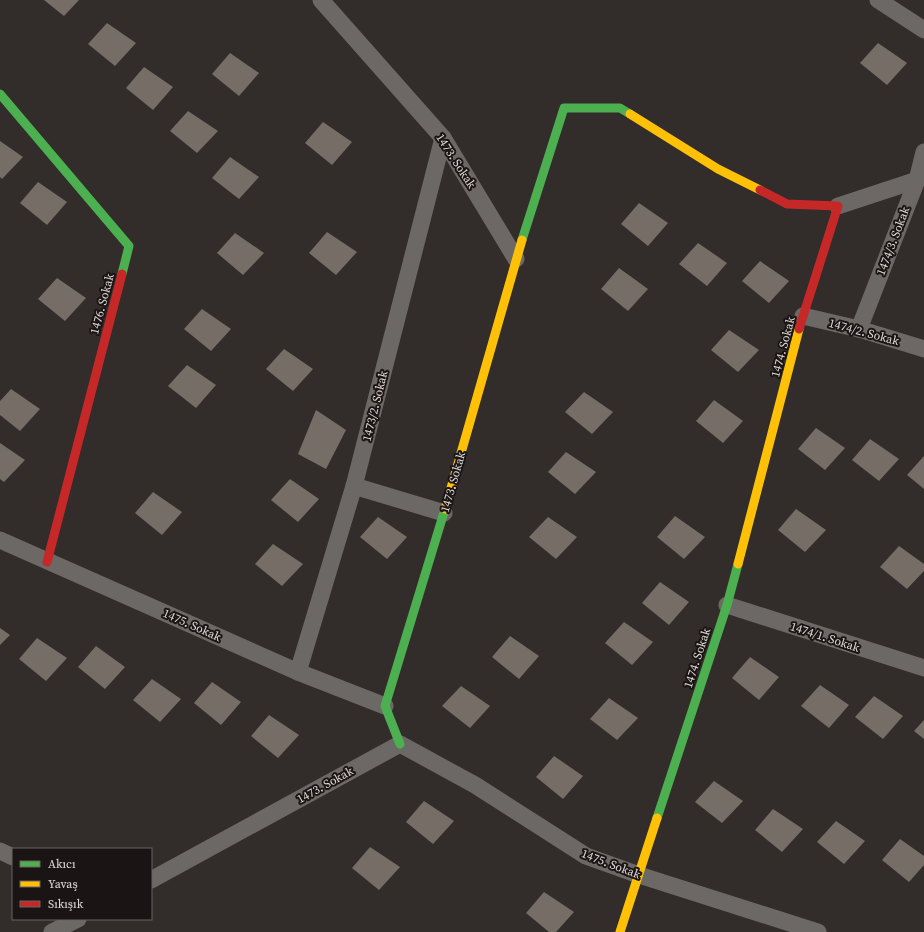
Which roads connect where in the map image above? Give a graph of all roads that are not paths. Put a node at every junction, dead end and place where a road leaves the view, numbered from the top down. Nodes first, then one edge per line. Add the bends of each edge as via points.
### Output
1 (321, 0) edge
2 (878, 0) edge
3 (924, 30) edge
4 (0, 94) edge
5 (443, 138) junction
6 (924, 152) edge
7 (917, 180) junction
8 (838, 206) junction
9 (516, 259) junction
10 (803, 316) junction
11 (859, 329) junction
12 (924, 349) edge
13 (354, 486) junction
14 (444, 514) junction
15 (0, 540) edge
16 (47, 562) junction
17 (727, 605) junction
18 (924, 668) edge
19 (298, 672) junction
20 (385, 706) junction
21 (400, 744) junction
22 (0, 851) edge
23 (12, 857) edge
24 (639, 875) junction
25 (152, 879) edge
26 (76, 920) edge
27 (52, 932) edge
28 (620, 932) edge
29 (818, 932) edge

1 - 5 street, 1473. Sokak
2 - 3 street
4 - 16 street, 1476. Sokak via 129,246
5 - 9 street, 1473. Sokak
5 - 13 street, 1473/2. Sokak
6 - 7 street, 1474/3. Sokak
7 - 8 street
7 - 11 street, 1474/3. Sokak
8 - 9 street via 788,204 718,168 620,108 564,108
8 - 10 street, 1474. Sokak
9 - 14 street, 1473. Sokak
10 - 11 street, 1474/2. Sokak
10 - 17 street, 1474. Sokak
11 - 12 street, 1474/2. Sokak
13 - 14 street
13 - 19 street, 1473/2. Sokak
14 - 20 street, 1473. Sokak
15 - 16 street, 1475. Sokak
16 - 19 street, 1475. Sokak
17 - 18 street, 1474/1. Sokak
17 - 24 street, 1474. Sokak
19 - 20 street, 1475. Sokak
20 - 21 street
21 - 24 street, 1475. Sokak via 475,786 586,856
21 - 25 street, 1473. Sokak
22 - 23 street
24 - 28 street, 1474. Sokak
24 - 29 street, 1475. Sokak
26 - 27 street

